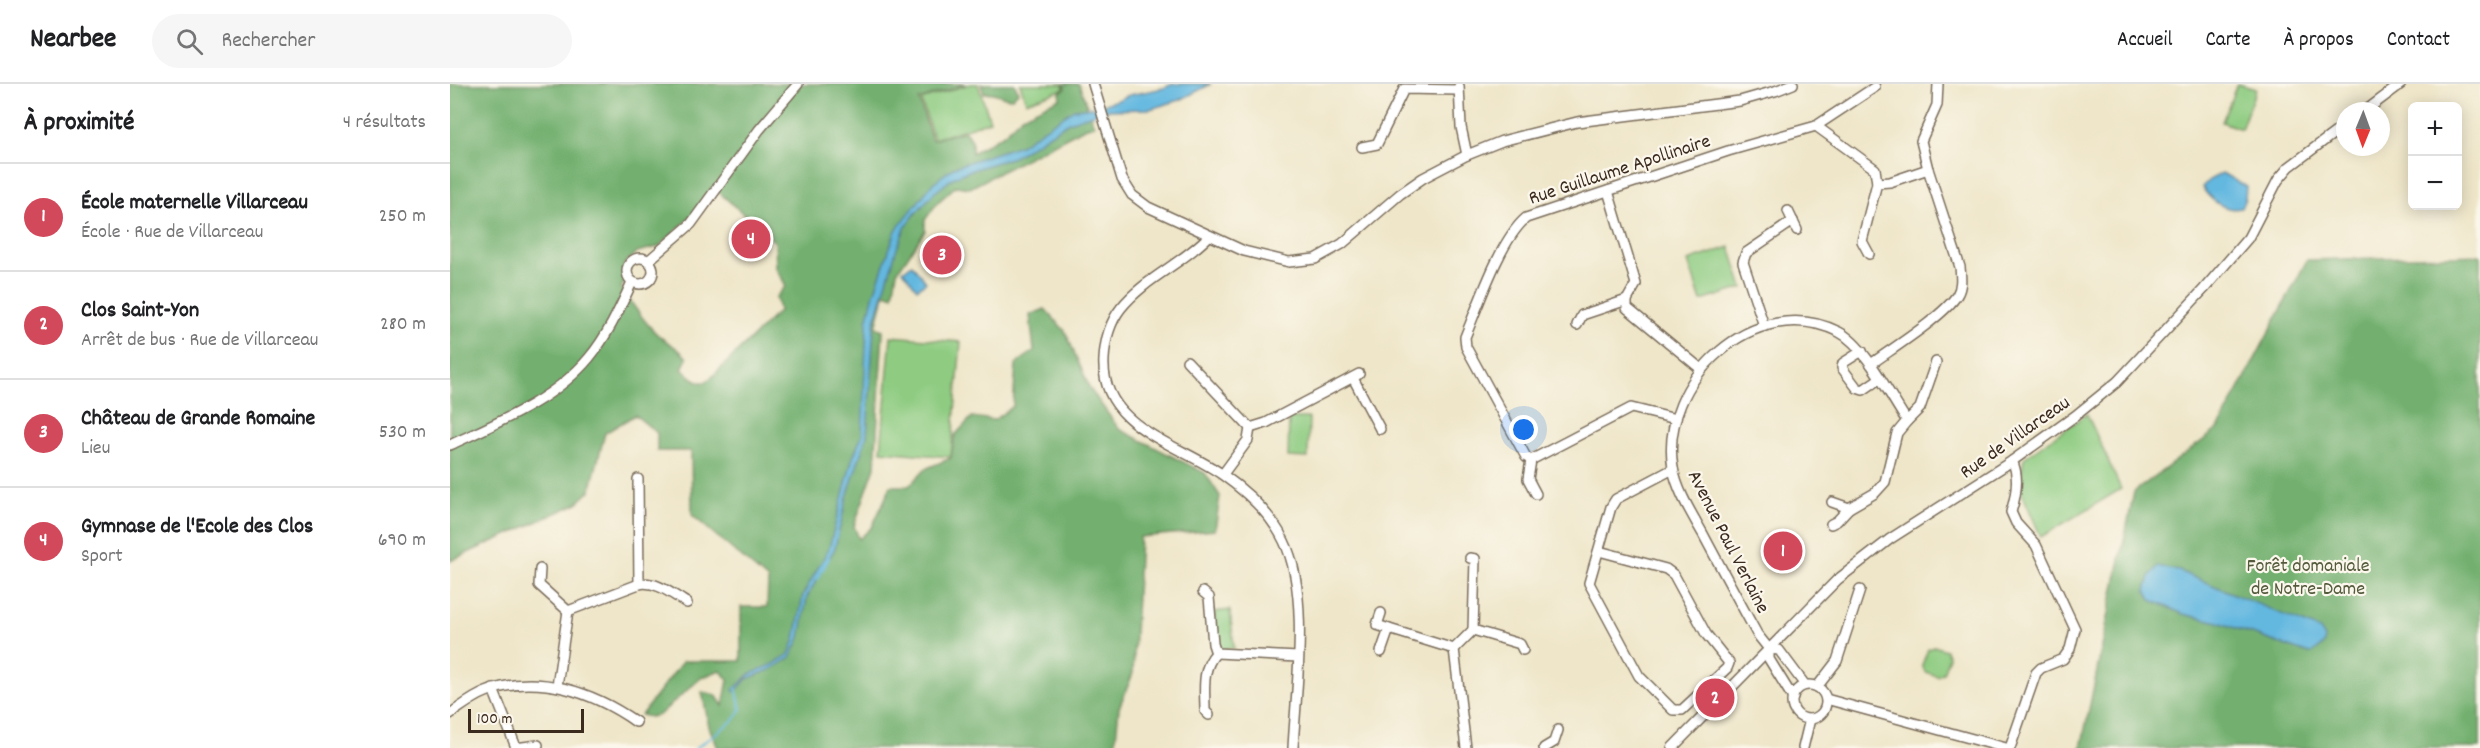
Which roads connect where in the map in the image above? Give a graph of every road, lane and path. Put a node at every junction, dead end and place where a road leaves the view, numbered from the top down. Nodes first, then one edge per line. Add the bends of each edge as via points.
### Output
1 (798, 84) edge
2 (1093, 84) edge
3 (1792, 84) edge
4 (1938, 84) edge
5 (2401, 84) edge
6 (1403, 86) edge
7 (1458, 87) edge
8 (1875, 87) dead end
9 (2378, 102) edge
10 (1816, 126) junction
11 (2336, 132) edge
12 (1362, 147) dead end
13 (1467, 154) junction
14 (1928, 169) junction
15 (1877, 183) junction
16 (1608, 191) junction
17 (1788, 211) dead end
18 (1209, 236) junction
19 (1869, 254) dead end
20 (648, 261) junction
21 (632, 282) junction
22 (1627, 300) junction
23 (1577, 325) dead end
24 (1764, 326) junction
25 (1862, 351) junction
26 (1187, 362) dead end
27 (1936, 362) dead end
28 (1871, 364) junction
29 (1701, 369) junction
30 (1879, 379) junction
31 (1676, 419) junction
32 (1907, 421) junction
33 (1251, 428) junction
34 (1380, 429) dead end
35 (450, 445) edge
36 (1531, 460) junction
37 (2012, 461) junction
38 (1673, 469) junction
39 (1222, 474) junction
40 (638, 479) dead end
41 (1536, 494) dead end
42 (1832, 502) dead end
43 (1849, 508) junction
44 (1831, 524) dead end
45 (1599, 550) junction
46 (1470, 558) dead end
47 (540, 569) dead end
48 (639, 584) junction
49 (1860, 590) dead end
50 (1203, 592) dead end
51 (687, 603) dead end
52 (568, 611) junction
53 (1381, 613) dead end
54 (1389, 629) junction
55 (1473, 630) junction
56 (1454, 649) junction
57 (1769, 649) junction
58 (1523, 650) dead end
59 (1381, 652) dead end
60 (1216, 653) junction
61 (1298, 657) junction
62 (1805, 685) junction
63 (557, 686) junction
64 (1817, 687) junction
65 (494, 689) junction
66 (1792, 698) junction
67 (1826, 699) junction
68 (450, 714) edge
69 (1209, 715) dead end
70 (1810, 719) junction
71 (636, 722) dead end
72 (1558, 730) dead end
73 (538, 745) dead end
74 (515, 747) edge
75 (1293, 748) edge
76 (1466, 748) edge
77 (1544, 748) edge
78 (1672, 748) edge
79 (1803, 748) edge
80 (2008, 748) edge

1 - 20 street via 759,130 691,224
2 - 18 street via 1122,179 1132,195 1148,207
3 - 13 street via 1740,100 1556,126
4 - 14 street via 1936,105 1921,141
5 - 9 street
6 - 7 street
6 - 12 street via 1377,144
7 - 13 street
8 - 10 street, Rue Guillaume Apollinaire
10 - 15 street via 1875,169
10 - 16 street, Rue Guillaume Apollinaire
11 - 37 street, Rue de Villarceau via 2289,167 2278,180 2248,238 2117,382
13 - 18 street via 1423,178 1342,244 1315,259 1276,260
14 - 15 street
14 - 28 street via 1962,282 1958,294 1945,309
15 - 19 street via 1862,241
16 - 22 street via 1636,284
16 - 36 street, Rue Guillaume Apollinaire via 1526,218 1516,227 1465,337 1466,347
17 - 24 street via 1795,225 1746,253 1743,262
18 - 39 street via 1136,291 1119,310 1104,349 1103,370 1117,408 1131,422
20 - 21 street via 653,270 651,278 644,283
20 - 21 street via 641,258 630,263 627,275
21 - 35 street via 606,336 571,376 524,410
22 - 23 street via 1582,315
22 - 29 street via 1627,308
24 - 25 street, Avenue Paul Verlaine via 1812,324 1837,331
24 - 29 street, Avenue Paul Verlaine via 1722,348
25 - 28 street, Avenue Paul Verlaine
25 - 30 street via 1843,363 1842,369 1863,390
26 - 33 street
27 - 32 street via 1920,408
28 - 30 street, Avenue Paul Verlaine
29 - 31 street, Avenue Paul Verlaine
30 - 32 street, Avenue Paul Verlaine
31 - 36 street via 1631,408
31 - 38 street, Avenue Paul Verlaine
32 - 43 street via 1897,433 1885,482 1875,493
33 - 34 street via 1356,376
33 - 39 street via 1248,440
36 - 41 street via 1528,479
37 - 57 street, Rue de Villarceau via 1867,555 1836,580
37 - 80 street via 2016,480 2011,512 2036,545 2075,629 2070,650 2063,659 2036,674
38 - 45 street via 1616,499
38 - 57 street, Avenue Paul Verlaine via 1689,508 1757,634
39 - 61 street via 1270,517 1292,557 1299,615
40 - 48 street
42 - 43 street
43 - 44 street
45 - 45 street via 1591,588 1639,676 1673,710 1682,710 1729,663 1706,634 1674,575 1666,569
46 - 55 street via 1475,560
47 - 52 street via 539,585
48 - 51 street via 661,588
48 - 52 street
49 - 64 street via 1837,661
50 - 60 street via 1209,597
52 - 63 street
53 - 54 street via 1377,624
54 - 56 street
54 - 59 street
55 - 56 street
55 - 58 street via 1520,644
56 - 76 street
57 - 62 street via 1779,650
57 - 66 street via 1769,659
57 - 78 street, Rue de Villarceau
60 - 61 street
60 - 69 street via 1205,674 1205,711
61 - 75 street
62 - 64 street
62 - 66 street
63 - 65 street
63 - 71 street via 600,700
64 - 67 street
65 - 68 street
65 - 74 street
66 - 70 street via 1796,713
67 - 70 street via 1823,712
67 - 80 street
70 - 79 street
72 - 77 street via 1554,741
73 - 74 street

